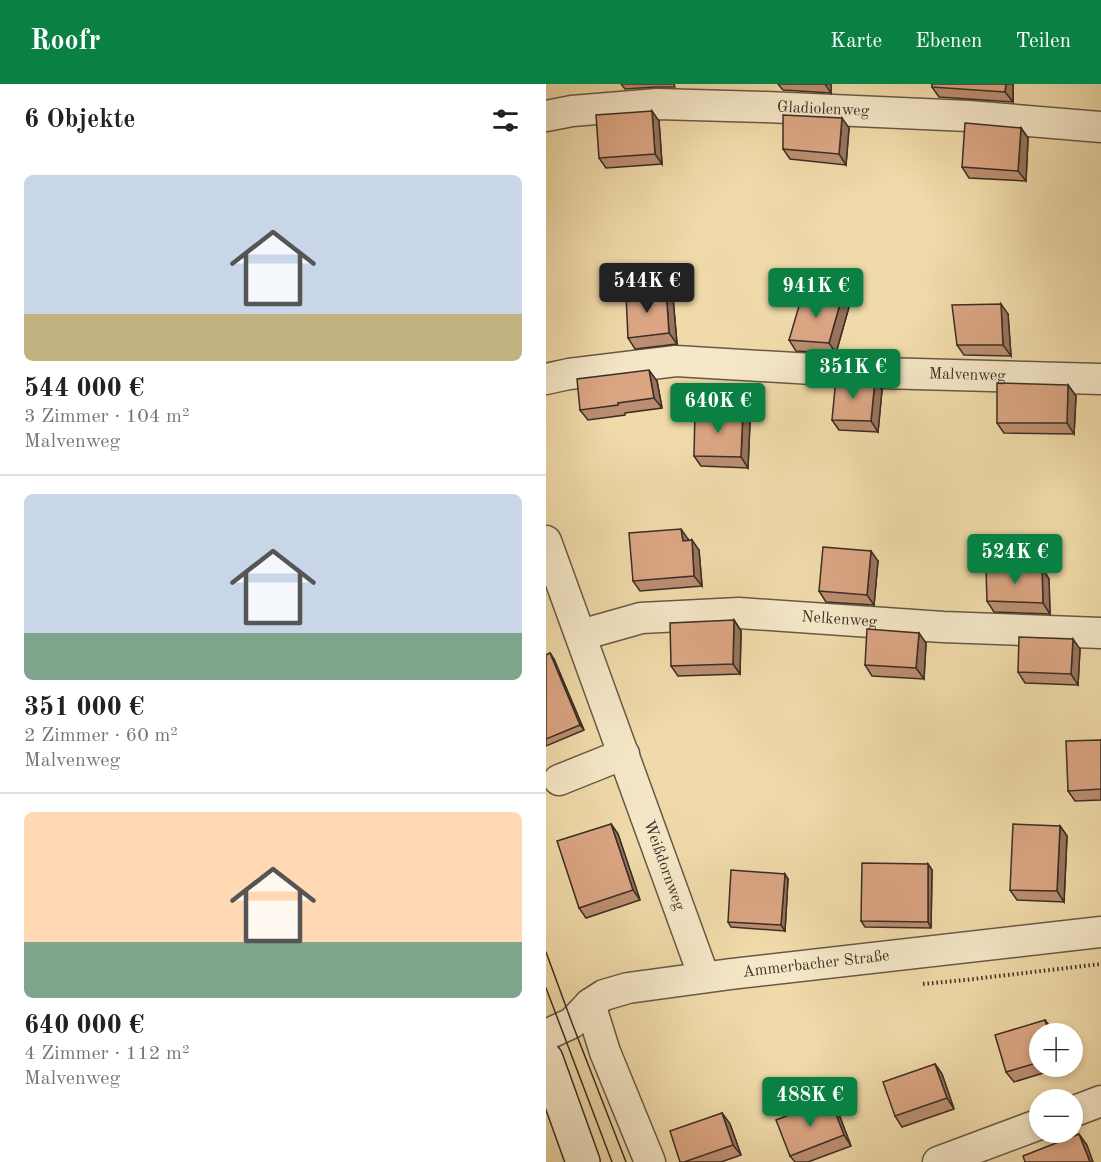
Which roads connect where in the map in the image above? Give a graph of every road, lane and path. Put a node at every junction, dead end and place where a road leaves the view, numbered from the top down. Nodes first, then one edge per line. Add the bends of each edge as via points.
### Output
1 (546, 116) edge
2 (1101, 127) edge
3 (546, 379) edge
4 (1101, 379) edge
5 (546, 541) edge
6 (1101, 633) edge
7 (581, 635) junction
8 (624, 754) junction
9 (558, 780) dead end
10 (1101, 932) edge
11 (704, 977) junction
12 (590, 1004) junction
13 (546, 1035) edge
14 (546, 1059) edge
15 (1101, 1101) edge
16 (1083, 1108) edge
17 (1029, 1128) edge
18 (583, 1162) edge
19 (650, 1162) edge
20 (938, 1162) edge

1 - 2 street, Gladiolenweg via 657,104 968,116
3 - 4 street, Malvenweg via 676,361 880,373
5 - 7 street, Weißdornweg
6 - 7 street, Nelkenweg via 739,613 641,618
7 - 8 street, Weißdornweg
8 - 9 street
8 - 11 street, Weißdornweg
10 - 11 street, Ammerbacher Straße
11 - 12 street, Ammerbacher Straße via 628,988
12 - 13 street, Ammerbacher Straße via 572,1023
12 - 19 street via 605,1052
14 - 18 main road
15 - 16 street
17 - 20 street

